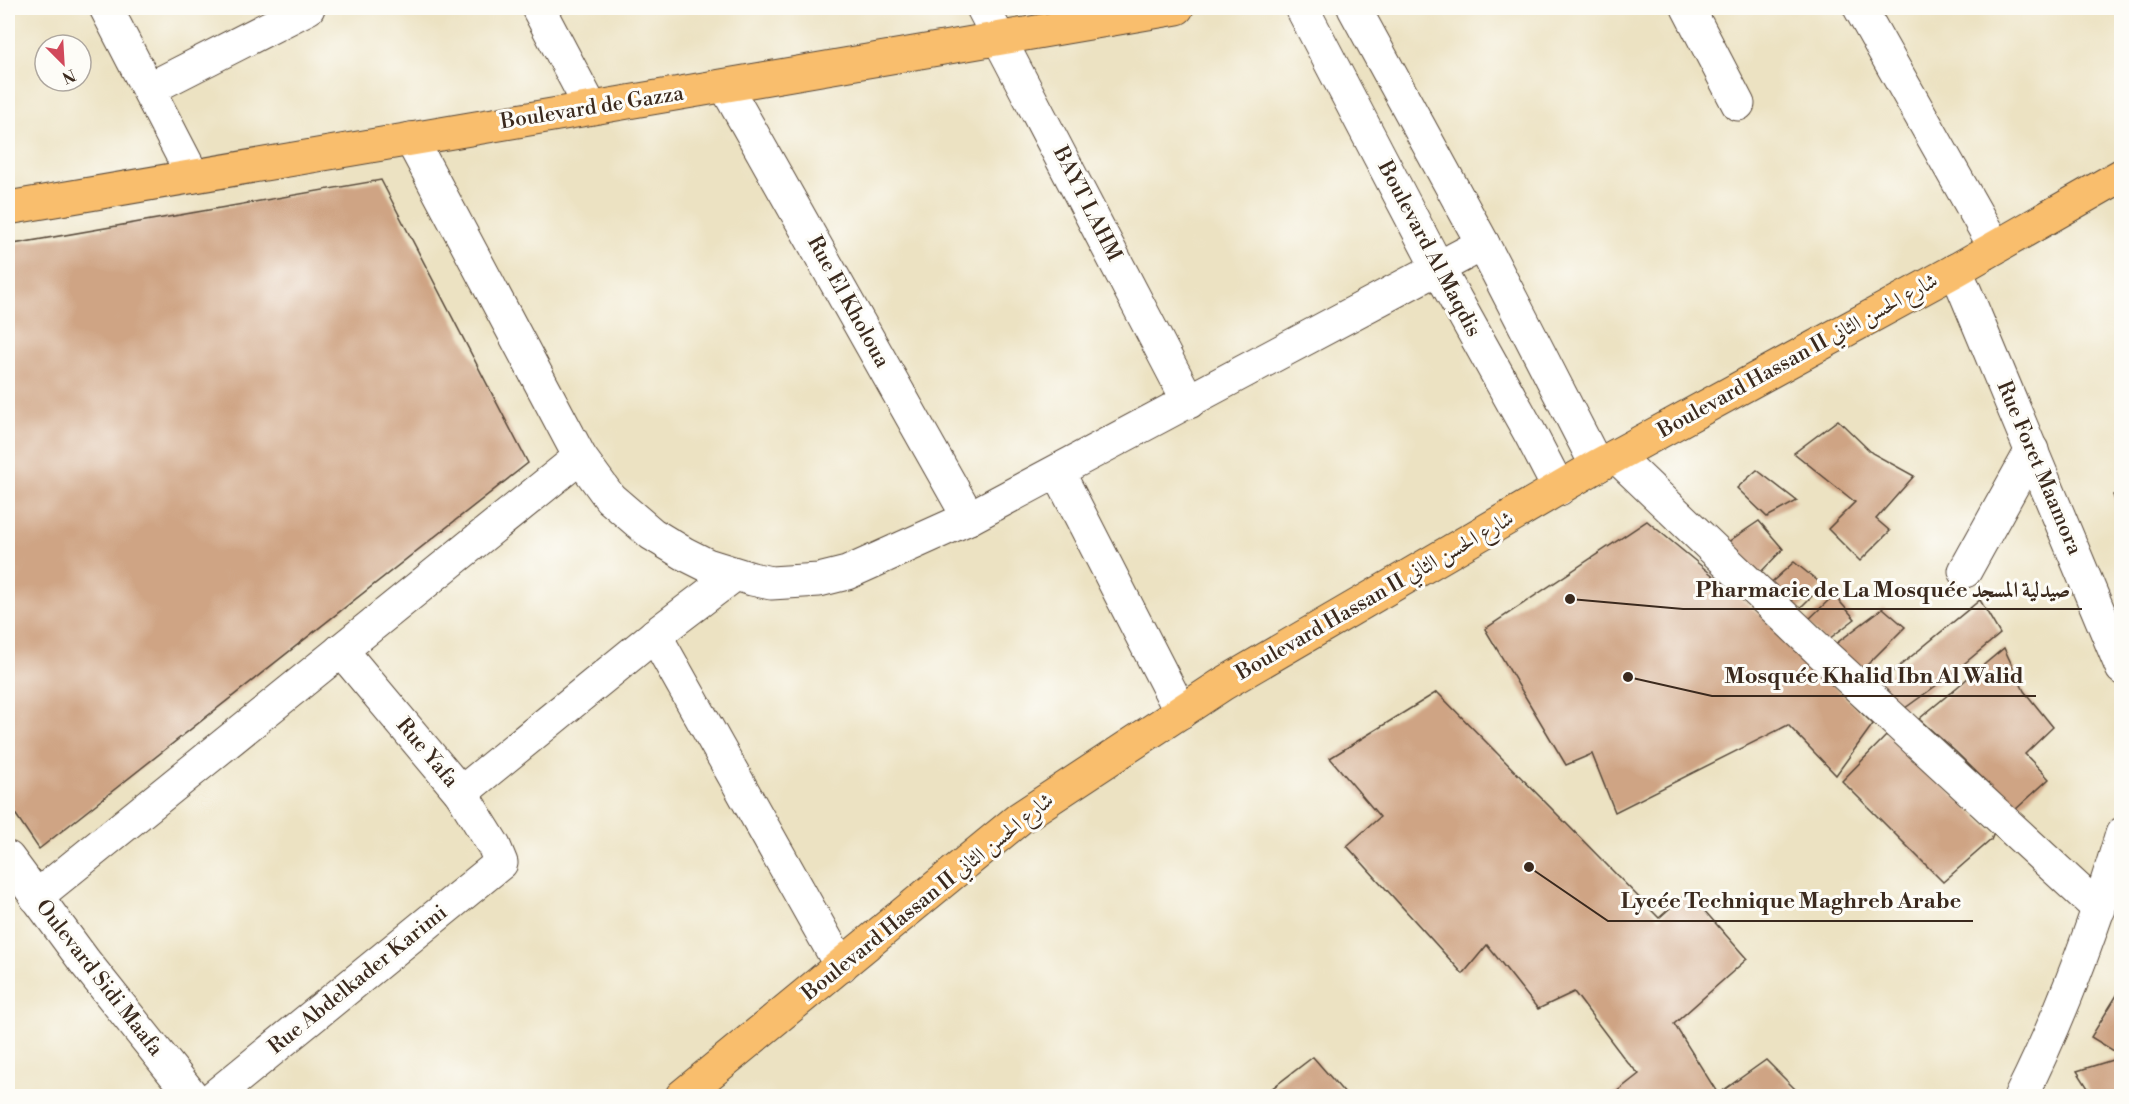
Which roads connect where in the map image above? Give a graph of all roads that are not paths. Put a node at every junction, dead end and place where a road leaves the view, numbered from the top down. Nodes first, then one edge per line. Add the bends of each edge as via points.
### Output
1 (106, 8) edge
2 (308, 8) edge
3 (538, 8) edge
4 (983, 8) edge
5 (1177, 8) edge
6 (1302, 8) edge
7 (1354, 8) edge
8 (1688, 8) edge
9 (1860, 8) edge
10 (1001, 39) junction
11 (726, 87) junction
12 (149, 89) junction
13 (1738, 104) dead end
14 (591, 108) junction
15 (411, 139) junction
16 (2121, 175) edge
17 (193, 176) junction
18 (8, 208) edge
19 (1483, 244) junction
20 (1995, 247) junction
21 (1438, 268) junction
22 (1956, 270) junction
23 (1189, 402) junction
24 (2032, 450) junction
25 (580, 457) junction
26 (1607, 461) junction
27 (1058, 472) junction
28 (1559, 489) junction
29 (969, 518) junction
30 (1965, 571) dead end
31 (734, 575) junction
32 (655, 635) junction
33 (341, 650) junction
34 (2121, 668) edge
35 (1181, 712) junction
36 (461, 793) junction
37 (2121, 834) edge
38 (8, 858) edge
39 (501, 863) joint
40 (36, 897) junction
41 (2099, 909) junction
42 (841, 966) junction
43 (192, 1096) edge
44 (215, 1096) edge
45 (682, 1096) edge
46 (2021, 1096) edge

1 - 12 street
2 - 12 street
3 - 14 street
4 - 10 street, BAYT LAHM
5 - 10 main road, Boulevard de Gazza
6 - 21 street, Boulevard Al Maqdis
7 - 19 street
8 - 13 street
9 - 20 street
10 - 11 main road, Boulevard de Gazza
10 - 23 street, BAYT LAHM
11 - 14 main road, Boulevard de Gazza
11 - 29 street, Rue El Kholoua
12 - 17 street
14 - 15 main road, Boulevard de Gazza
15 - 17 main road, Boulevard de Gazza
15 - 25 street
16 - 20 main road, Boulevard Hassan II شارع الحسن الثاني
17 - 18 main road, Boulevard de Gazza
19 - 21 street
19 - 26 street
20 - 22 main road, Boulevard Hassan II شارع الحسن الثاني
21 - 23 street
21 - 28 street, Boulevard Al Maqdis
22 - 24 street, Rue Foret Maamora
22 - 26 main road, Boulevard Hassan II شارع الحسن الثاني
23 - 27 street
24 - 30 street
24 - 34 street, Rue Foret Maamora
25 - 31 street via 610,498 652,534 685,554
25 - 33 street
26 - 28 main road, Boulevard Hassan II شارع الحسن الثاني
26 - 41 street
27 - 29 street
27 - 35 street
28 - 35 main road, Boulevard Hassan II شارع الحسن الثاني
29 - 31 street via 847,573 819,580 771,583
31 - 32 street
32 - 36 street
32 - 42 street
33 - 36 street, Rue Yafa
33 - 40 street
35 - 42 main road, Boulevard Hassan II شارع الحسن الثاني via 1020,818
36 - 39 street, Rue Yafa
37 - 41 street
38 - 40 street, Oulevard Sidi Maafa
39 - 44 street, Rue Abdelkader Karimi
40 - 43 street, Oulevard Sidi Maafa
41 - 46 street via 2045,1048
42 - 45 main road, Boulevard Hassan II شارع الحسن الثاني

